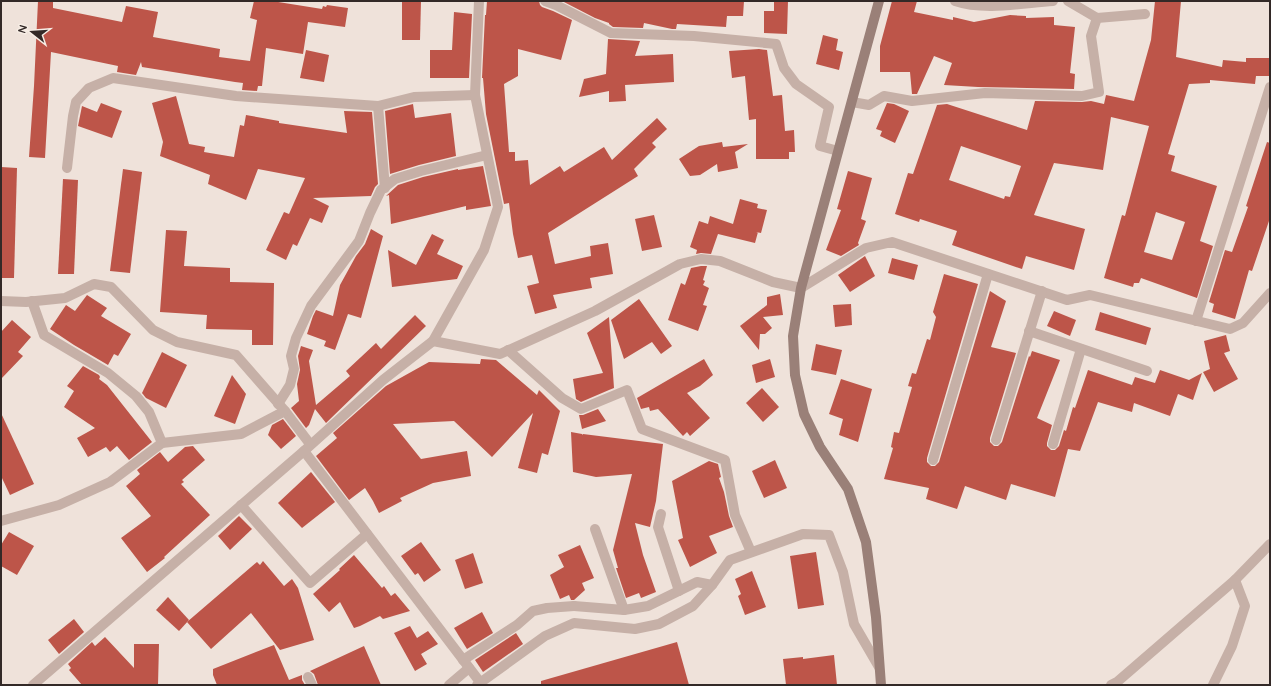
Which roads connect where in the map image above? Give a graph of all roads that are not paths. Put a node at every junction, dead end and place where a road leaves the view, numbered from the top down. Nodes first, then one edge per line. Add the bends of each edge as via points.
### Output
1 (479, 1) edge
2 (545, 1) edge
3 (879, 1) edge
4 (955, 1) edge
5 (1053, 1) edge
6 (1068, 1) edge
7 (1145, 14) dead end
8 (1097, 18) junction
9 (1270, 87) edge
10 (474, 95) junction
11 (852, 102) junction
12 (378, 106) junction
13 (838, 151) junction
14 (487, 155) junction
15 (66, 168) dead end
16 (384, 188) junction
17 (988, 274) junction
18 (801, 288) junction
19 (1042, 291) junction
20 (1270, 293) edge
21 (1, 301) edge
22 (32, 301) junction
23 (1196, 321) junction
24 (1029, 331) junction
25 (433, 341) junction
26 (1081, 349) junction
27 (508, 350) junction
28 (1148, 371) dead end
29 (281, 408) junction
30 (996, 440) dead end
31 (162, 443) junction
32 (1053, 444) dead end
33 (307, 448) junction
34 (933, 460) dead end
35 (241, 505) junction
36 (661, 514) dead end
37 (1, 521) edge
38 (594, 529) dead end
39 (367, 534) junction
40 (1270, 544) edge
41 (751, 552) junction
42 (1235, 580) junction
43 (712, 584) junction
44 (679, 591) junction
45 (624, 610) junction
46 (466, 664) junction
47 (879, 667) junction
48 (478, 684) edge
49 (33, 685) edge
50 (449, 685) edge
51 (881, 685) edge
52 (1111, 685) edge
53 (1213, 685) edge

1 - 10 street
2 - 13 street via 611,33 694,36 776,44 784,68 796,84 829,107 820,146
3 - 11 street
4 - 5 street via 967,5 986,6
6 - 8 street
7 - 8 street
8 - 11 street via 1091,36 1099,92 1082,96 985,93 912,101 884,96 869,105
9 - 23 street
10 - 12 street via 414,97
10 - 14 street
11 - 13 street
12 - 15 street via 236,96 113,78 89,88 76,102
12 - 16 street
13 - 18 street
14 - 16 street via 395,179
14 - 25 street via 498,207 484,250
16 - 29 street via 359,241 311,306 296,338 291,356 294,369
17 - 18 street via 892,242 866,248
17 - 19 street
17 - 34 street
18 - 27 street via 773,282 720,261 701,259 680,264 595,311
18 - 47 street via 793,336 795,375 804,414 820,447 848,489 866,542 876,617
19 - 23 street via 1067,300 1090,295
19 - 24 street
20 - 23 street via 1244,322 1230,329
21 - 22 street
22 - 29 street via 65,298 94,284 111,287 153,330 177,342 236,355
22 - 31 street via 44,335 108,373 136,396 149,412
24 - 26 street
24 - 30 street
25 - 27 street via 500,354
25 - 33 street via 383,380
26 - 28 street
26 - 32 street
27 - 41 street via 562,398 581,409 627,390 642,429 725,460 735,515
29 - 31 street via 241,434
29 - 33 street
31 - 37 street via 110,482 60,505
33 - 35 street
33 - 39 street
35 - 39 street via 310,583
35 - 49 street
36 - 44 street via 658,527
38 - 45 street
39 - 46 street
40 - 42 street
41 - 43 street via 730,560
41 - 47 street via 803,534 829,535 843,572 854,624
42 - 52 street
42 - 53 street via 1245,606 1232,646
43 - 44 street via 697,582
43 - 48 street via 693,606 659,624 636,629 574,623 545,636
44 - 45 street via 648,606
45 - 46 street via 574,606 533,611
46 - 48 street
46 - 50 street
47 - 51 street

